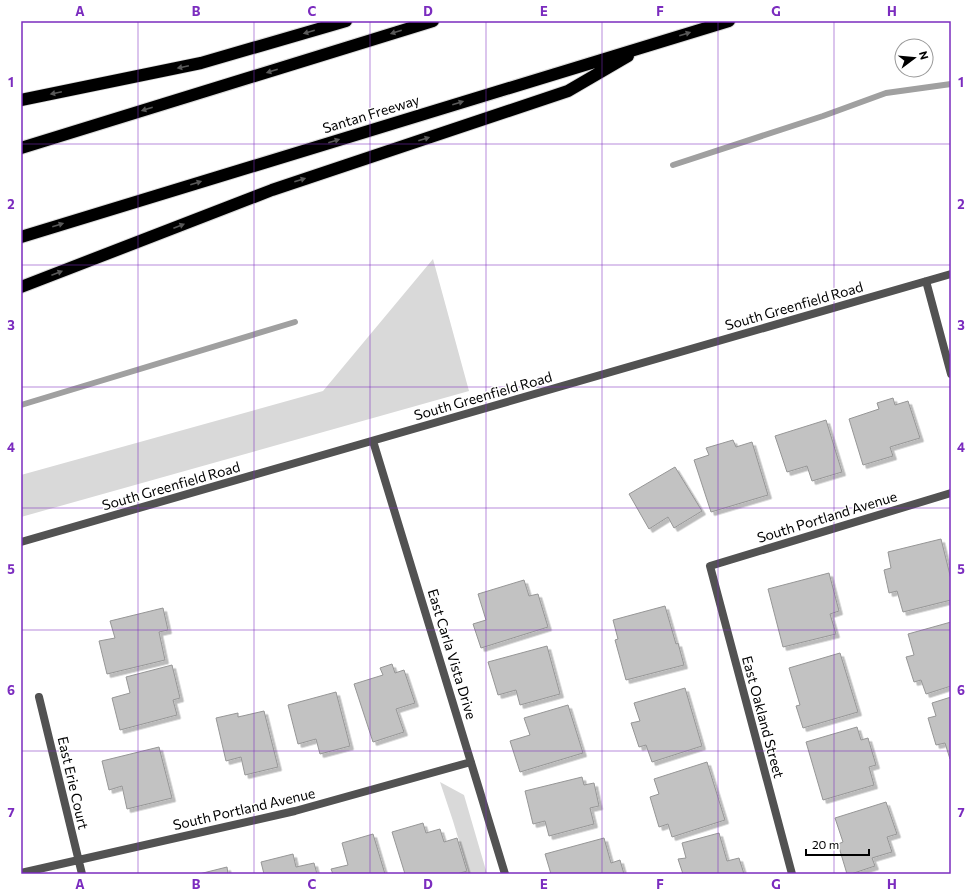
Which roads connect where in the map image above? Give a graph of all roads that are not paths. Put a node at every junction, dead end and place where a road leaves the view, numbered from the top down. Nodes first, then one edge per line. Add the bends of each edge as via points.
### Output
1 (346, 21) edge
2 (433, 21) edge
3 (729, 21) edge
4 (648, 45) junction
5 (21, 100) edge
6 (21, 148) edge
7 (21, 237) edge
8 (951, 274) edge
9 (926, 281) junction
10 (21, 287) edge
11 (951, 374) edge
12 (373, 441) junction
13 (951, 493) edge
14 (21, 542) edge
15 (710, 566) joint
16 (39, 697) dead end
17 (471, 762) junction
18 (78, 860) junction
19 (21, 872) edge
20 (82, 874) edge
21 (505, 874) edge
22 (792, 874) edge

1 -> 5 highway via 200,63
2 -> 6 highway
4 -> 3 highway, Santan Freeway
7 -> 4 highway, Santan Freeway
10 -> 4 highway via 272,190 568,91
8 - 9 street, South Greenfield Road
9 - 11 street
9 - 12 street, South Greenfield Road
12 - 14 street, South Greenfield Road
12 - 17 street, East Carla Vista Drive
13 - 15 street, South Portland Avenue
15 - 22 street, East Oakland Street
16 - 18 street, East Erie Court
17 - 18 street, South Portland Avenue via 295,811
17 - 21 street, East Carla Vista Drive
18 - 19 street, South Portland Avenue
18 - 20 street, East Erie Court

